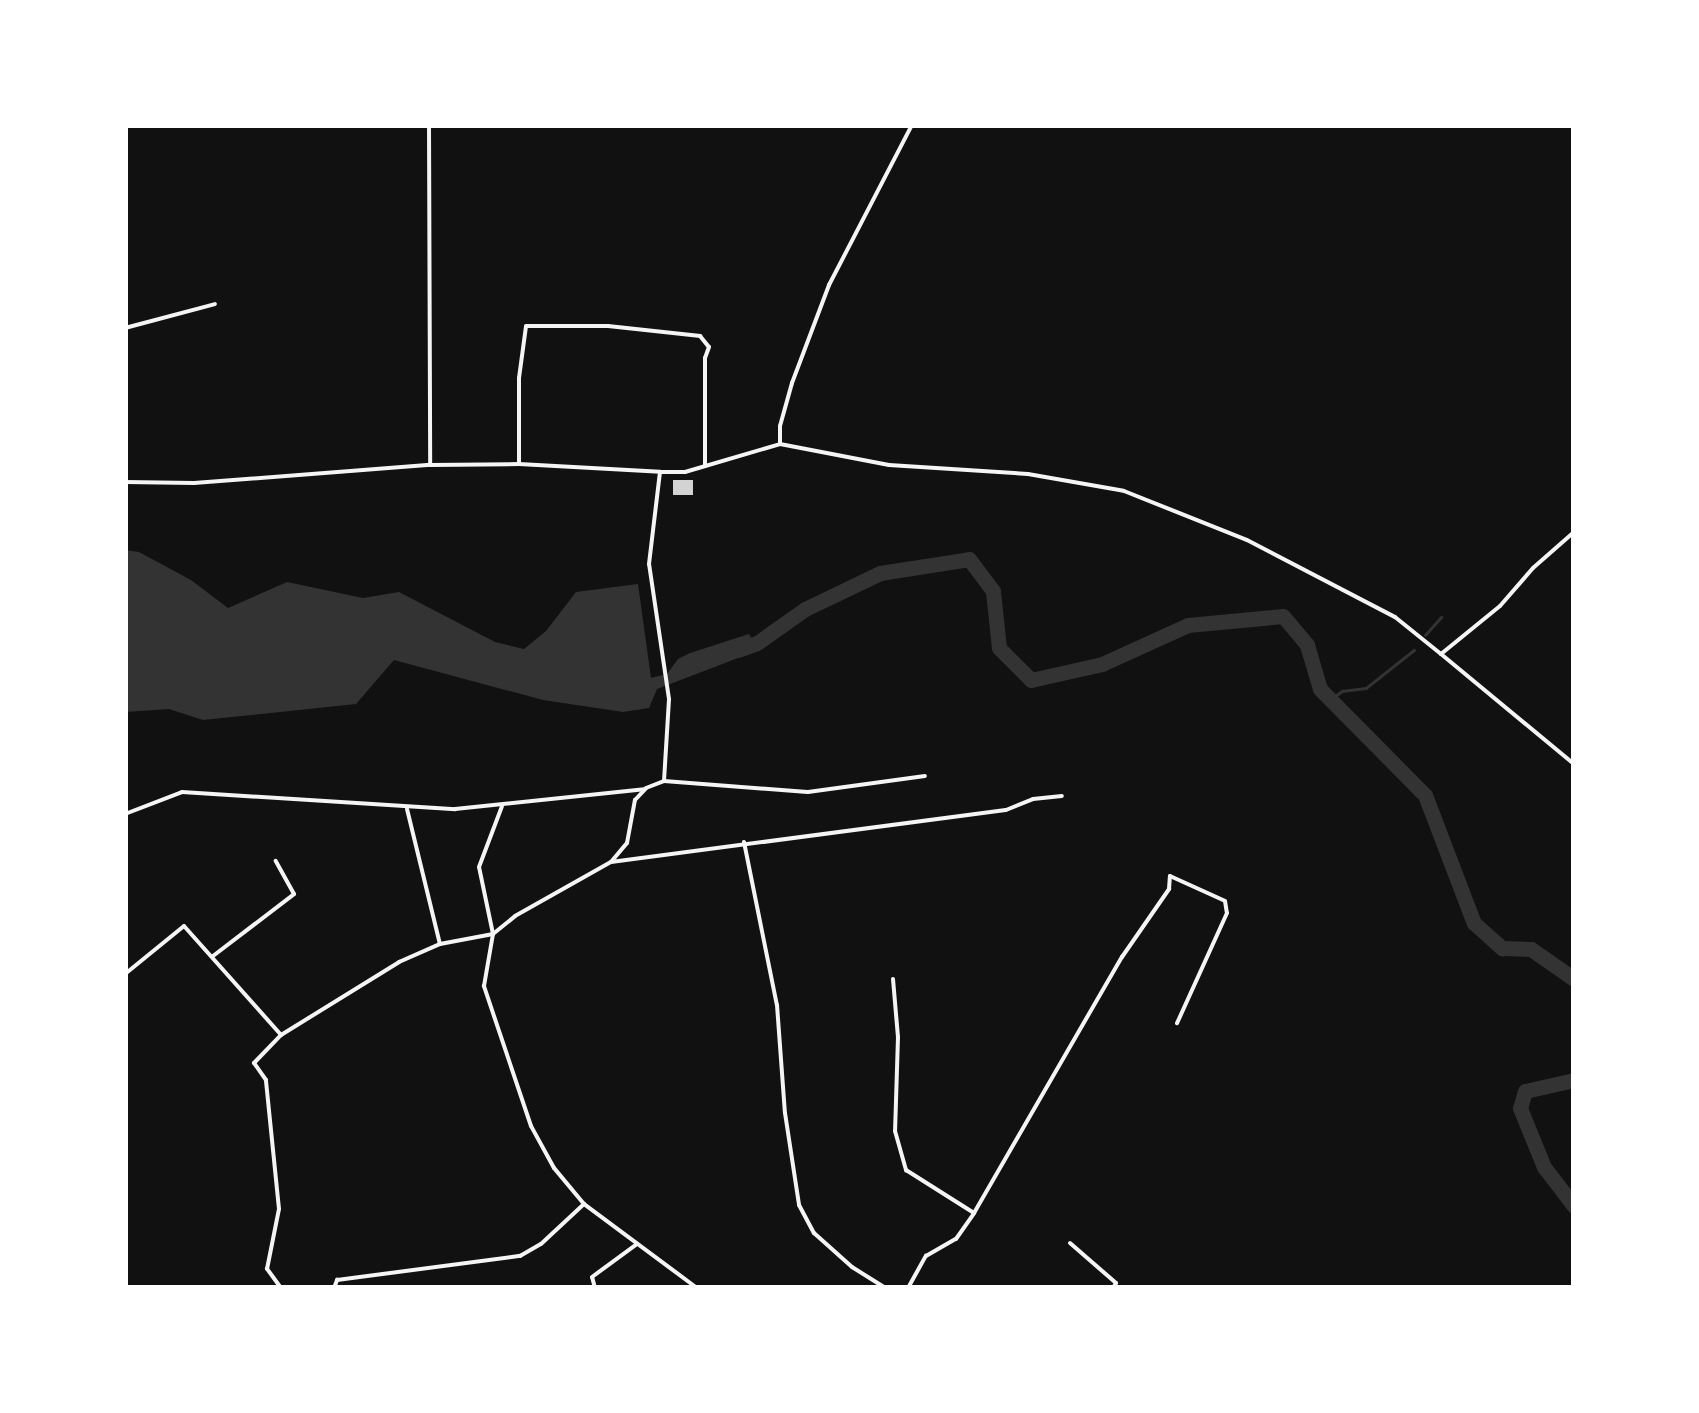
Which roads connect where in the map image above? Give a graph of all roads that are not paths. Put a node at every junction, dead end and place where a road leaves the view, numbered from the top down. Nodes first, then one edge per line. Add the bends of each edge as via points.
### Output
1 (429, 125) edge
2 (912, 125) edge
3 (215, 304) dead end
4 (125, 328) edge
5 (780, 444) junction
6 (518, 464) junction
7 (430, 465) junction
8 (704, 465) junction
9 (660, 472) junction
10 (125, 482) edge
11 (1574, 532) edge
12 (1441, 654) junction
13 (1574, 764) edge
14 (925, 776) dead end
15 (664, 781) junction
16 (646, 788) junction
17 (1062, 796) dead end
18 (502, 806) junction
19 (407, 809) junction
20 (125, 814) edge
21 (744, 842) junction
22 (276, 860) dead end
23 (611, 862) junction
24 (493, 934) junction
25 (440, 944) junction
26 (213, 956) junction
27 (125, 974) edge
28 (893, 978) dead end
29 (1177, 1023) dead end
30 (281, 1036) junction
31 (584, 1204) junction
32 (974, 1213) junction
33 (1070, 1243) dead end
34 (638, 1244) junction
35 (280, 1288) edge
36 (334, 1288) edge
37 (595, 1288) edge
38 (697, 1288) edge
39 (886, 1288) edge
40 (908, 1288) edge
41 (1112, 1288) edge

1 - 7 street
2 - 5 street via 829,285 792,383
3 - 4 street
5 - 8 street
5 - 12 street via 889,465 1028,474 1158,502 1395,616
6 - 7 street
6 - 8 street via 526,326 608,326 700,336 709,347
6 - 9 street
7 - 10 street
8 - 9 street
9 - 15 street via 649,564 669,699
11 - 12 street
12 - 13 street
14 - 15 street via 808,792
15 - 16 street
16 - 18 street
16 - 23 street via 635,800 627,843
17 - 21 street via 1006,810
18 - 19 street
18 - 24 street via 479,867
19 - 20 street via 182,792
19 - 25 street
21 - 23 street
21 - 39 street via 777,1005 800,1204 814,1233
22 - 26 street via 294,894
23 - 24 street
24 - 25 street
24 - 31 street via 484,986 504,1054 546,1154
25 - 30 street
26 - 27 street via 184,926
26 - 30 street
28 - 32 street via 895,1131 906,1170
29 - 32 street via 1227,913 1225,901 1170,876
30 - 35 street via 254,1063 266,1080 279,1209 266,1269
31 - 34 street
31 - 36 street via 520,1256 336,1280
32 - 40 street via 956,1240 926,1256
33 - 41 street via 1116,1283
34 - 37 street via 592,1277
34 - 38 street

